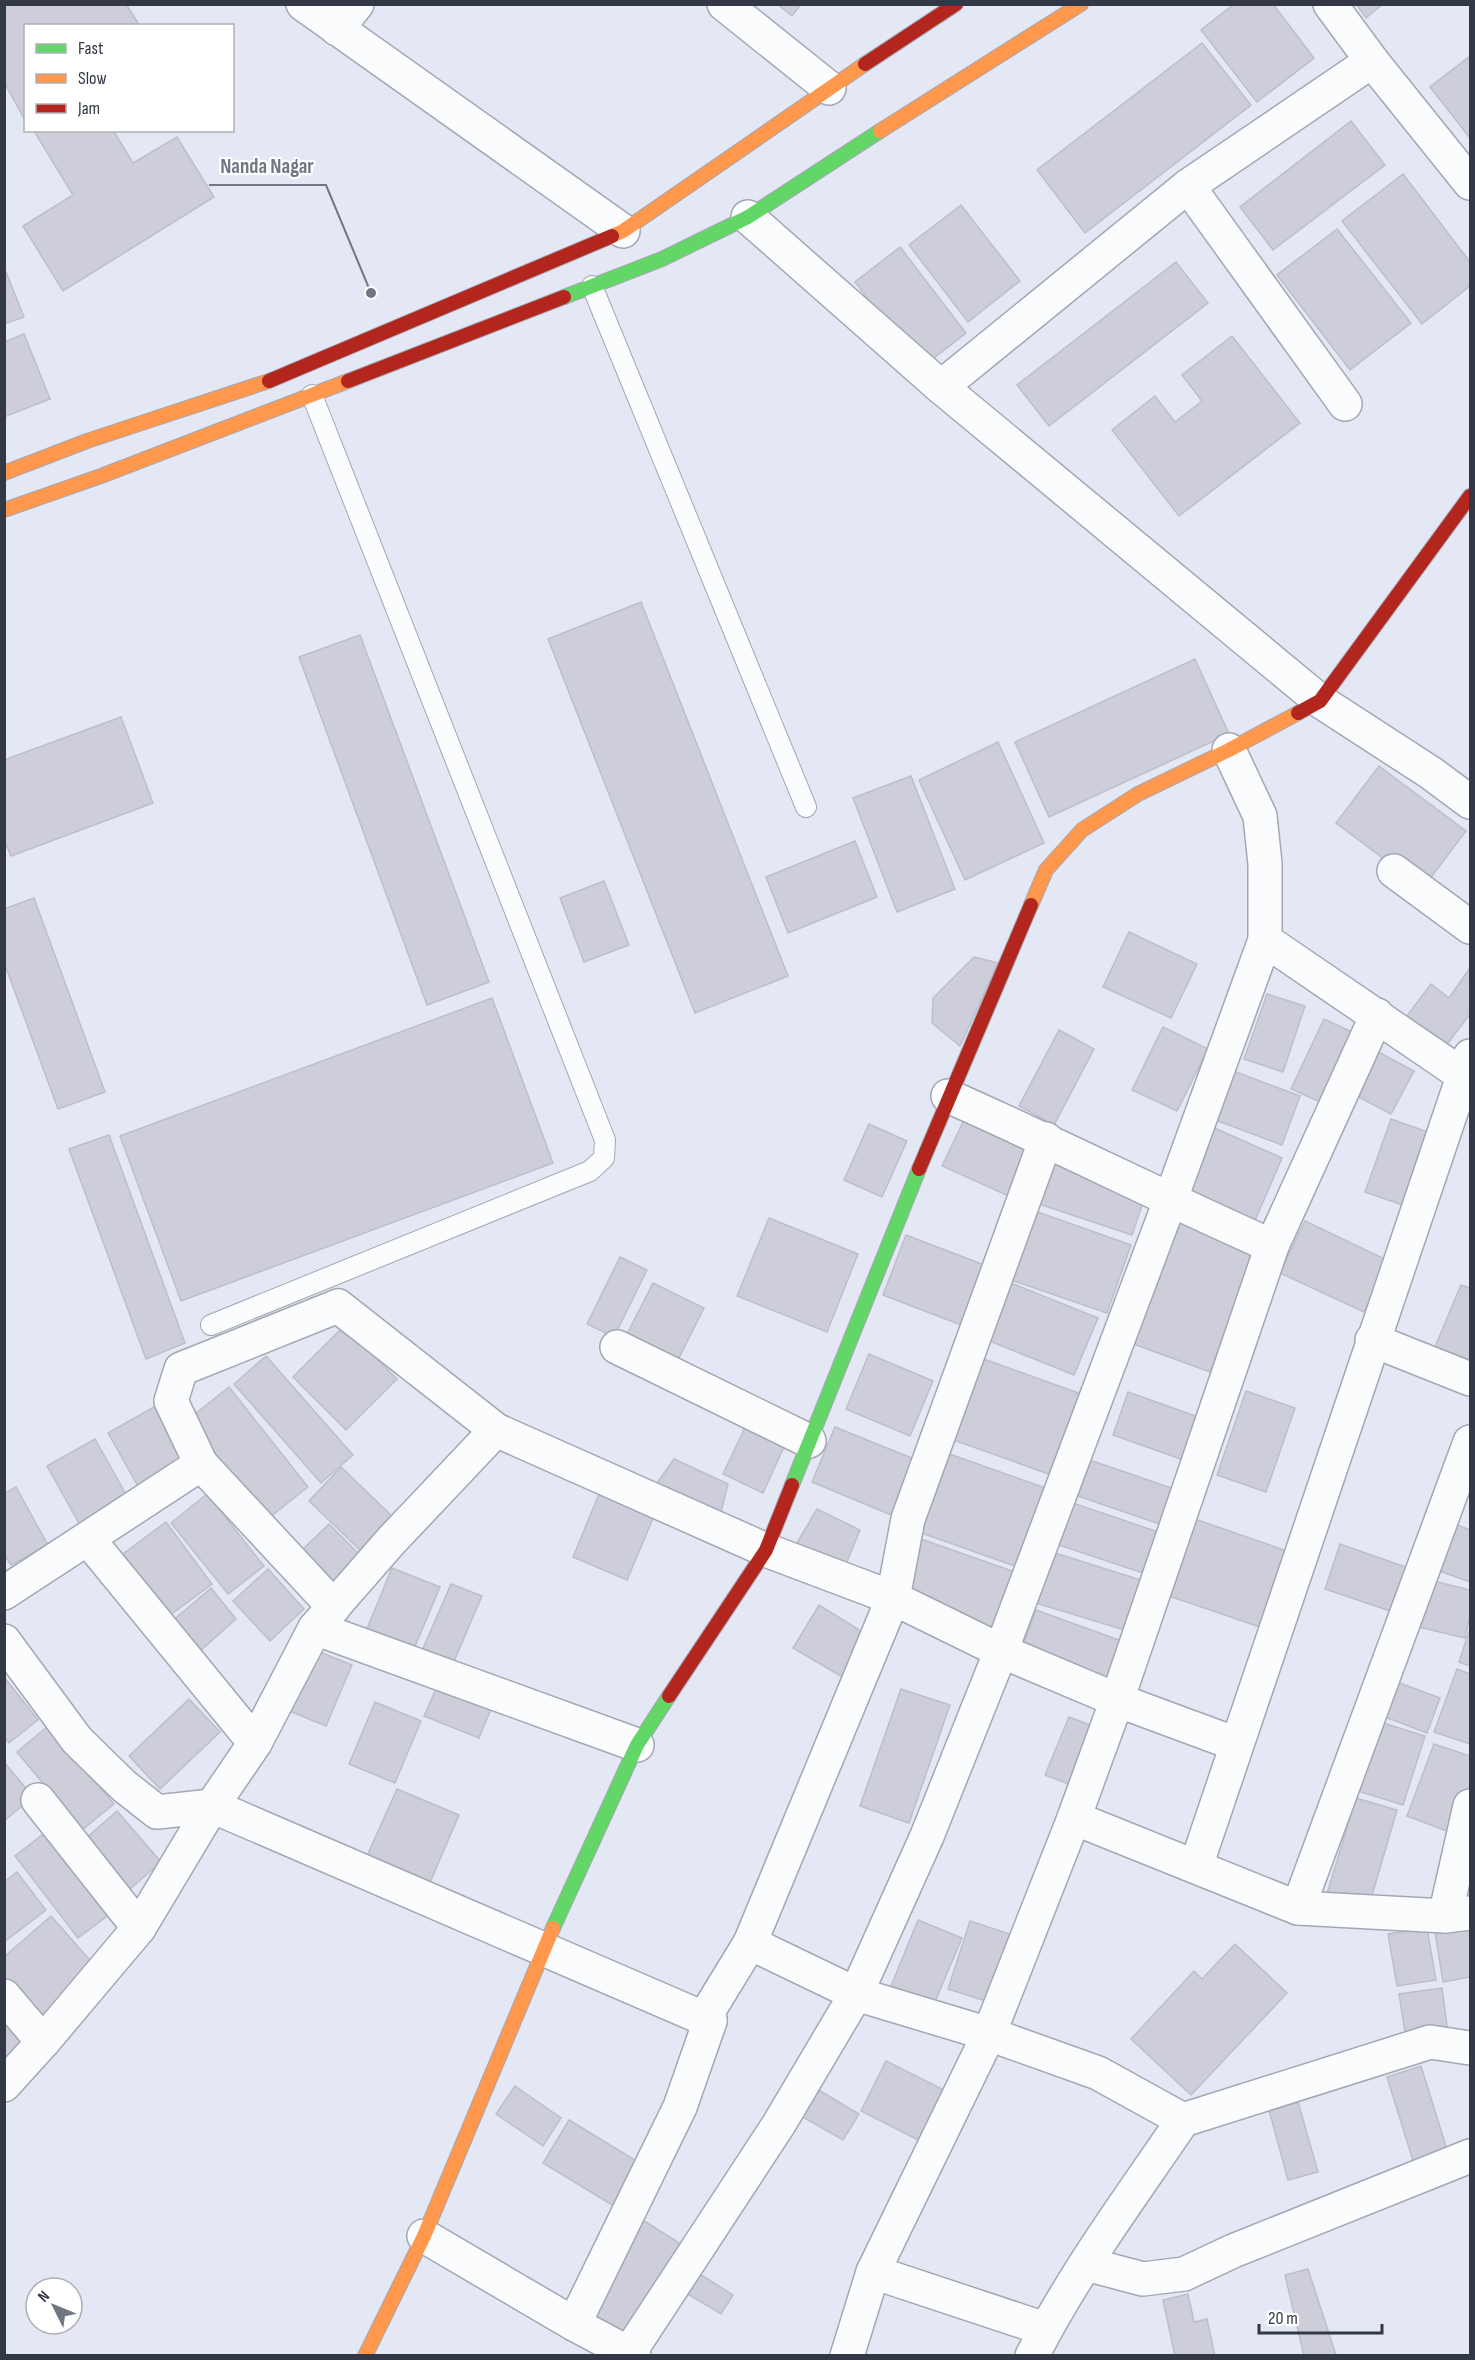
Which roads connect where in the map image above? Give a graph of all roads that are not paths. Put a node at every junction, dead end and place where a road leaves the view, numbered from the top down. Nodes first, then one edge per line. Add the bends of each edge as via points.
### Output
1 (303, 4) edge
2 (724, 4) edge
3 (956, 4) edge
4 (1082, 4) edge
5 (1330, 4) edge
6 (347, 17) edge
7 (1372, 61) junction
8 (829, 88) junction
9 (1470, 183) edge
10 (1188, 186) junction
11 (748, 218) junction
12 (623, 231) junction
13 (592, 286) junction
14 (941, 387) junction
15 (312, 395) junction
16 (1345, 404) dead end
17 (4, 473) edge
18 (1470, 496) edge
19 (4, 510) edge
20 (1320, 701) junction
21 (1229, 750) junction
22 (1470, 802) edge
23 (806, 807) dead end
24 (1394, 871) dead end
25 (1470, 927) edge
26 (1264, 940) junction
27 (1377, 1015) junction
28 (1468, 1070) edge
29 (948, 1096) junction
30 (1046, 1139) junction
31 (1170, 1201) junction
32 (1272, 1245) junction
33 (211, 1325) dead end
34 (1372, 1340) junction
35 (617, 1347) dead end
36 (1470, 1379) edge
37 (496, 1430) junction
38 (809, 1441) junction
39 (1470, 1442) edge
40 (201, 1464) junction
41 (88, 1539) junction
42 (766, 1550) junction
43 (4, 1593) edge
44 (893, 1598) junction
45 (324, 1618) junction
46 (4, 1641) edge
47 (1001, 1651) junction
48 (1118, 1700) junction
49 (255, 1743) junction
50 (1236, 1744) junction
51 (637, 1745) junction
52 (38, 1800) dead end
53 (212, 1806) junction
54 (1470, 1806) edge
55 (1074, 1818) junction
56 (1196, 1866) junction
57 (1298, 1908) junction
58 (1457, 1915) edge
59 (139, 1928) junction
60 (750, 1943) junction
61 (544, 1949) junction
62 (856, 1994) junction
63 (4, 1996) edge
64 (710, 2021) junction
65 (989, 2034) junction
66 (43, 2042) junction
67 (1470, 2048) edge
68 (4, 2085) edge
69 (1183, 2120) junction
70 (1470, 2156) edge
71 (424, 2236) junction
72 (1086, 2264) junction
73 (873, 2272) junction
74 (574, 2324) junction
75 (1038, 2342) edge
76 (632, 2354) edge
77 (365, 2355) edge
78 (847, 2355) edge

1 - 6 street
2 - 8 street
3 - 8 street
4 - 11 street
5 - 7 street
6 - 12 street
7 - 9 street
7 - 10 street
8 - 12 street
10 - 14 street
10 - 16 street
11 - 13 street via 663,259
11 - 14 street
12 - 17 street via 287,375 87,441
13 - 15 street
13 - 23 lane
14 - 20 street
15 - 19 street
15 - 33 lane via 604,1140 604,1158 590,1171
18 - 20 street
20 - 21 street
20 - 22 street
21 - 26 street via 1260,816 1265,864
21 - 29 street via 1138,794 1082,830 1046,870
24 - 25 street
26 - 27 street
26 - 31 street
27 - 28 street
27 - 32 street
28 - 34 street
29 - 30 street
29 - 38 street
30 - 31 street
30 - 44 street via 908,1519
31 - 32 street
31 - 47 street
32 - 48 street
34 - 36 street
34 - 50 street
35 - 38 street
37 - 40 street via 338,1306 181,1369 171,1401
37 - 42 street
37 - 45 street
38 - 42 street
39 - 57 street
40 - 41 street
40 - 45 street
41 - 43 street
41 - 49 street
42 - 44 street
42 - 51 street
44 - 47 street
44 - 60 street
45 - 49 street
45 - 51 street
46 - 53 street via 77,1740 124,1786 157,1812
47 - 48 street
47 - 62 street via 927,1836
48 - 50 street
48 - 55 street
49 - 53 street
50 - 56 street
51 - 61 street
52 - 59 street
53 - 59 street
53 - 61 street
54 - 58 street
55 - 56 street
55 - 65 street
56 - 57 street
57 - 58 street
59 - 66 street
60 - 62 street
60 - 64 street via 709,2010
61 - 64 street
61 - 71 street
62 - 65 street
62 - 76 street via 779,2124
63 - 66 street
64 - 74 street via 680,2107
65 - 69 street via 1098,2073
65 - 73 street
66 - 68 street
67 - 69 street via 1430,2042
69 - 72 street
70 - 72 street via 1184,2274 1143,2279
71 - 74 street
71 - 77 street
72 - 75 street
73 - 75 street
73 - 78 street
74 - 76 street

